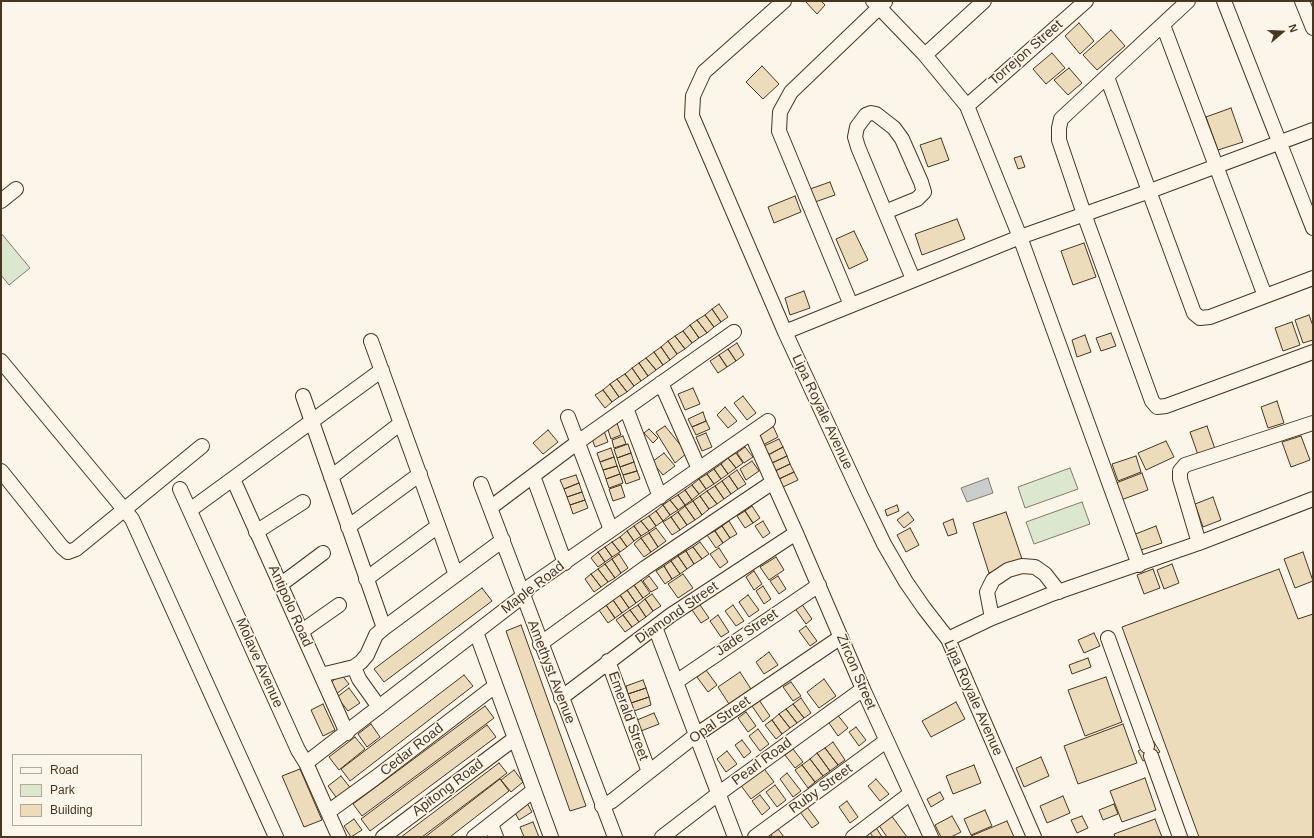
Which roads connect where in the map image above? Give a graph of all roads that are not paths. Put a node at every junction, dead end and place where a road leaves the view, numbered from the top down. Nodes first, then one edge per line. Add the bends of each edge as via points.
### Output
1 (784, 1) edge
2 (984, 1) edge
3 (1086, 1) edge
4 (1188, 1) edge
5 (1224, 1) edge
6 (1302, 1) edge
7 (879, 3) edge
8 (1163, 25) junction
9 (1313, 28) edge
10 (925, 56) junction
11 (1107, 76) junction
12 (967, 106) junction
13 (1313, 130) edge
14 (1280, 143) junction
15 (1218, 166) junction
16 (16, 189) dead end
17 (1150, 191) junction
18 (1, 201) edge
19 (885, 212) junction
20 (1084, 214) junction
21 (1313, 228) edge
22 (1020, 237) junction
23 (1313, 278) edge
24 (912, 279) junction
25 (1265, 296) junction
26 (851, 305) junction
27 (734, 332) dead end
28 (785, 332) junction
29 (371, 341) dead end
30 (1313, 352) edge
31 (1, 361) edge
32 (382, 370) junction
33 (661, 383) junction
34 (303, 396) dead end
35 (626, 408) junction
36 (568, 417) dead end
37 (312, 421) junction
38 (401, 422) junction
39 (768, 422) dead end
40 (1313, 423) edge
41 (751, 433) junction
42 (578, 442) junction
43 (202, 446) dead end
44 (699, 469) junction
45 (1, 471) edge
46 (420, 474) junction
47 (533, 476) junction
48 (331, 477) junction
49 (233, 479) junction
50 (773, 482) junction
51 (481, 484) dead end
52 (180, 489) dead end
53 (660, 497) junction
54 (1313, 499) edge
55 (303, 502) dead end
56 (490, 508) junction
57 (125, 510) junction
58 (190, 510) junction
59 (438, 526) junction
60 (348, 527) junction
61 (611, 530) junction
62 (256, 532) junction
63 (796, 533) junction
64 (502, 540) junction
65 (1199, 543) junction
66 (323, 553) dead end
67 (565, 563) junction
68 (1138, 565) junction
69 (456, 575) junction
70 (366, 579) junction
71 (280, 585) junction
72 (819, 585) junction
73 (1059, 592) junction
74 (523, 596) junction
75 (339, 605) dead end
76 (992, 618) junction
77 (655, 627) junction
78 (384, 628) junction
79 (302, 632) junction
80 (476, 632) junction
81 (841, 636) junction
82 (1108, 638) dead end
83 (948, 639) junction
84 (540, 644) junction
85 (608, 661) junction
86 (354, 667) junction
87 (322, 675) junction
88 (676, 682) junction
89 (495, 686) junction
90 (863, 688) junction
91 (561, 698) junction
92 (379, 707) junction
93 (347, 732) junction
94 (696, 735) junction
95 (514, 739) junction
96 (886, 741) junction
97 (306, 764) junction
98 (649, 772) junction
99 (534, 790) junction
100 (911, 793) junction
101 (718, 794) junction
102 (602, 806) junction
103 (328, 812) junction
104 (491, 824) junction
105 (276, 837) edge
106 (339, 837) edge
107 (383, 837) edge
108 (474, 837) edge
109 (496, 837) edge
110 (552, 837) edge
111 (615, 837) edge
112 (662, 837) edge
113 (735, 837) edge
114 (755, 837) edge
115 (853, 837) edge
116 (931, 837) edge
117 (1034, 837) edge
118 (1180, 837) edge

1 - 28 street, Lipa Royale Avenue via 704,72 693,96 692,116
2 - 10 street
3 - 12 street, Torrejon Street
4 - 8 street
5 - 14 street
6 - 9 street
7 - 10 street
7 - 26 street via 791,92 780,112 779,131
8 - 11 street
8 - 15 street
10 - 12 street
11 - 17 street
11 - 20 street via 1061,119 1059,128 1059,140
12 - 22 street
13 - 14 street
14 - 15 street
14 - 21 street
15 - 17 street
15 - 25 street
16 - 18 street
17 - 20 street
17 - 25 street via 1194,313 1200,318 1210,317
19 - 19 street via 855,137 857,127 870,113 876,114 894,128 902,139 924,192 918,198
19 - 24 street
20 - 22 street
20 - 30 street via 1152,401 1157,407 1166,406
22 - 24 street
22 - 68 street
23 - 25 street
24 - 26 street
26 - 28 street
27 - 33 street
28 - 83 street, Lipa Royale Avenue via 884,544 924,608
29 - 32 street
31 - 57 street
32 - 37 street
32 - 38 street
33 - 35 street
33 - 44 street
34 - 37 street
35 - 42 street
35 - 53 street
36 - 42 street
37 - 48 street
37 - 49 street
38 - 46 street
38 - 48 street
39 - 41 street, Maple Road
40 - 65 street via 1185,465 1180,471 1180,479
41 - 44 street, Maple Road
41 - 50 street, Zircon Street
42 - 47 street
42 - 61 street
43 - 57 street
44 - 53 street, Maple Road
45 - 57 street via 68,552 76,549
46 - 59 street
46 - 60 street
47 - 56 street
47 - 67 street
48 - 60 street
49 - 58 street
49 - 62 street, Antipolo Road
50 - 63 street, Zircon Street
50 - 84 street via 645,568
51 - 56 street, Amethyst Avenue
52 - 58 street, Molave Avenue
53 - 61 street, Maple Road
54 - 65 street
55 - 62 street
56 - 64 street, Amethyst Avenue
57 - 105 street via 144,542
58 - 97 street, Molave Avenue
59 - 69 street
59 - 70 street
60 - 70 street
61 - 67 street, Maple Road
62 - 71 street, Antipolo Road
63 - 72 street, Zircon Street
63 - 77 street, Diamond Street
64 - 69 street
64 - 74 street, Amethyst Avenue
65 - 68 street
66 - 71 street
67 - 74 street, Maple Road via 529,587
68 - 73 street
69 - 78 street
70 - 78 street
71 - 79 street, Antipolo Road
72 - 81 street, Zircon Street
72 - 88 street, Jade Street
73 - 76 street
73 - 76 street via 1045,574 1035,567 1022,566 1008,570 993,580 988,592
74 - 80 street, Maple Road
74 - 84 street, Amethyst Avenue
75 - 79 street
76 - 83 street
77 - 85 street, Diamond Street
77 - 88 street
78 - 86 street via 376,635 367,655
79 - 87 street, Antipolo Road
80 - 89 street
80 - 92 street, Maple Road
81 - 90 street, Zircon Street
81 - 94 street, Opal Street
82 - 118 street
83 - 117 street, Lipa Royale Avenue
84 - 91 street, Amethyst Avenue
85 - 91 street, Diamond Street
85 - 98 street, Emerald Street
86 - 87 street
86 - 92 street via 359,679
87 - 93 street, Antipolo Road
88 - 94 street
89 - 95 street
89 - 103 street, Cedar Road
90 - 96 street, Zircon Street
90 - 101 street, Pearl Road
91 - 102 street, Amethyst Avenue
92 - 93 street, Maple Road
93 - 97 street, Maple Road
94 - 98 street, Opal Street
94 - 101 street
95 - 99 street
95 - 107 street, Apitong Road
96 - 100 street, Zircon Street
96 - 114 street, Ruby Street
97 - 103 street, Molave Avenue
98 - 102 street, Opal Street
99 - 104 street
99 - 110 street
100 - 115 street
100 - 116 street, Zircon Street
101 - 112 street, Pearl Road
101 - 113 street
102 - 111 street, Amethyst Avenue
103 - 106 street, Molave Avenue
104 - 108 street
104 - 109 street

